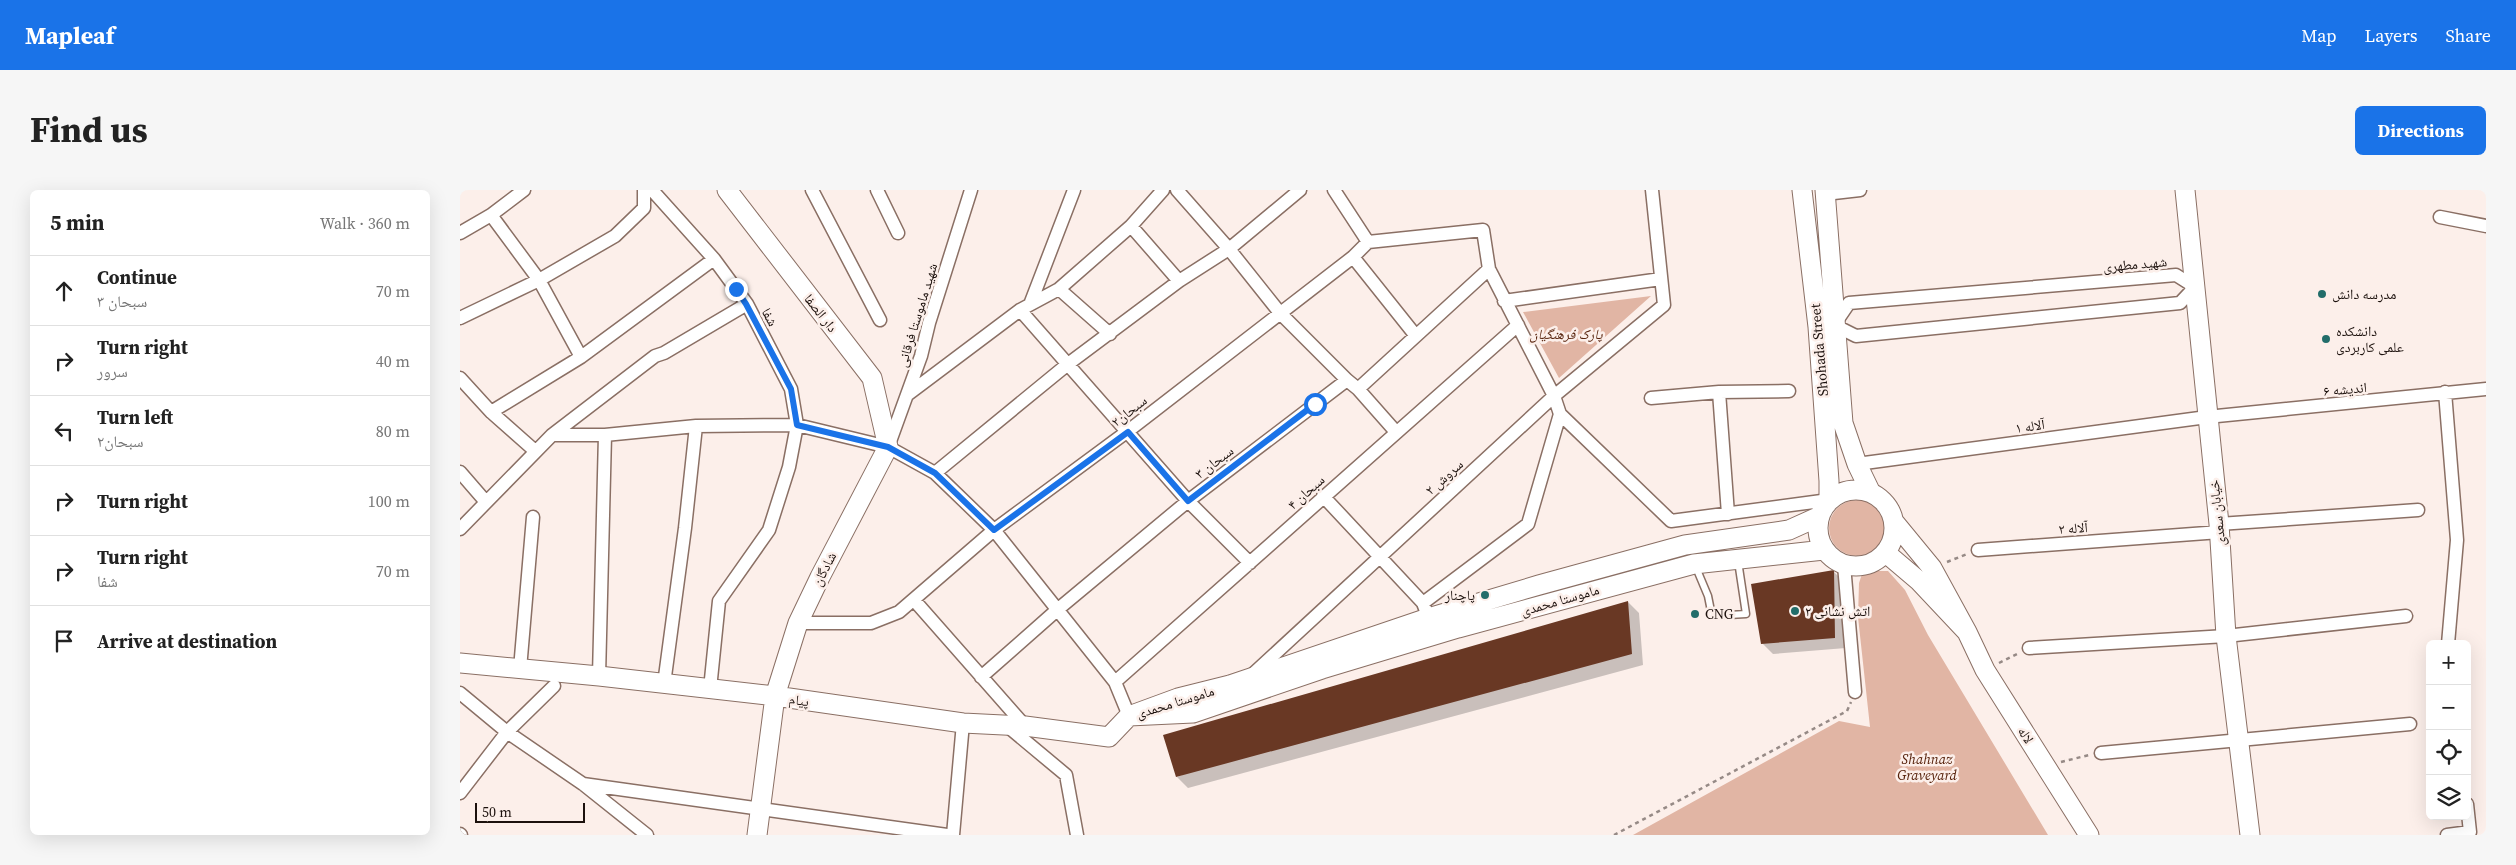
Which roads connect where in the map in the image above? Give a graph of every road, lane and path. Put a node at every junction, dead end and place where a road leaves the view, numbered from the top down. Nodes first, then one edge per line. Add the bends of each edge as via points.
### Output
1 (524, 190) edge
2 (644, 190) edge
3 (652, 190) edge
4 (727, 190) edge
5 (877, 190) edge
6 (972, 190) edge
7 (1074, 190) edge
8 (1164, 190) edge
9 (1177, 190) edge
10 (1300, 190) edge
11 (1334, 190) edge
12 (1652, 190) edge
13 (1802, 190) edge
14 (1860, 190) edge
15 (2186, 190) edge
16 (818, 192) edge
17 (1825, 192) edge
18 (491, 215) junction
19 (2440, 217) dead end
20 (1131, 226) junction
21 (2486, 226) edge
22 (460, 233) edge
23 (898, 233) dead end
24 (1368, 242) junction
25 (1229, 249) junction
26 (1353, 257) junction
27 (714, 259) junction
28 (1489, 269) junction
29 (1661, 279) junction
30 (539, 280) junction
31 (1179, 281) junction
32 (2195, 287) junction
33 (1059, 289) junction
34 (1504, 301) junction
35 (1031, 302) junction
36 (746, 304) junction
37 (1020, 310) junction
38 (1280, 313) junction
39 (460, 318) edge
40 (880, 320) dead end
41 (1518, 325) junction
42 (1826, 326) junction
43 (1110, 334) junction
44 (1416, 336) junction
45 (581, 357) junction
46 (1068, 364) junction
47 (460, 379) edge
48 (1346, 380) junction
49 (1358, 389) junction
50 (2486, 389) edge
51 (1789, 391) dead end
52 (1719, 392) junction
53 (2445, 392) junction
54 (907, 395) junction
55 (1554, 396) junction
56 (1651, 398) dead end
57 (491, 412) junction
58 (1560, 414) junction
59 (2207, 417) junction
60 (797, 425) junction
61 (696, 426) junction
62 (1128, 432) junction
63 (1396, 432) junction
64 (552, 435) junction
65 (605, 436) junction
66 (888, 447) junction
67 (534, 450) junction
68 (1857, 464) junction
69 (460, 472) edge
70 (935, 473) junction
71 (1871, 493) junction
72 (1323, 496) junction
73 (1188, 501) junction
74 (486, 502) junction
75 (1824, 508) junction
76 (2418, 510) dead end
77 (1728, 514) junction
78 (533, 516) dead end
79 (1895, 523) junction
80 (2220, 528) junction
81 (460, 530) edge
82 (994, 530) junction
83 (1824, 550) junction
84 (1978, 550) joint
85 (1886, 553) junction
86 (1380, 555) junction
87 (1738, 558) junction
88 (1250, 563) junction
89 (1694, 564) junction
90 (1844, 565) junction
91 (1932, 568) junction
92 (914, 600) junction
93 (1057, 610) junction
94 (1426, 611) junction
95 (2406, 616) dead end
96 (798, 623) junction
97 (1967, 632) junction
98 (2226, 636) junction
99 (2448, 640) edge
100 (2029, 648) joint
101 (463, 667) edge
102 (520, 670) junction
103 (1985, 670) junction
104 (599, 676) junction
105 (981, 677) junction
106 (1250, 677) junction
107 (1114, 682) junction
108 (664, 684) junction
109 (554, 686) dead end
110 (710, 689) junction
111 (460, 692) edge
112 (1855, 692) joint
113 (775, 696) junction
114 (1129, 716) junction
115 (963, 723) junction
116 (2410, 724) dead end
117 (1006, 725) junction
118 (1025, 726) junction
119 (507, 732) junction
120 (2238, 742) junction
121 (2101, 753) joint
122 (2045, 766) junction
123 (583, 784) junction
124 (460, 793) edge
125 (759, 810) junction
126 (2469, 820) edge
127 (647, 835) edge
128 (757, 835) edge
129 (947, 835) edge
130 (952, 835) edge
131 (1077, 835) edge
132 (1614, 835) edge
133 (2089, 835) edge
134 (2250, 835) edge
135 (2447, 835) edge

1 - 18 street
2 - 30 street via 644,208 614,236
3 - 27 street, شفا
4 - 66 main road, دار الصفا via 872,378
5 - 23 street
6 - 54 street, شهید ماموستا فرقانی via 929,323 922,356
7 - 35 street
8 - 20 street
9 - 25 street
10 - 25 street
11 - 24 street
12 - 29 street
13 - 42 main road, Shohada Street
14 - 17 street
15 - 32 main road, خیابان سعدی
16 - 40 street
17 - 42 main road, Shohada Street
18 - 22 street
18 - 30 street
19 - 21 street
20 - 31 street
20 - 33 street
24 - 26 street, سبحان۲
24 - 28 street via 1483,230
25 - 31 street
25 - 38 street
26 - 38 street, سبحان۲
26 - 44 street
27 - 36 street, شفا
27 - 45 street
28 - 34 street
28 - 44 street
29 - 34 street
29 - 55 street, سروش ۲ via 1664,305
30 - 39 street
30 - 45 street
31 - 43 street
32 - 42 street via 2180,303 1856,336
32 - 42 street, شهید مطهری via 2176,275 1849,303
32 - 59 main road, خیابان سعدی
33 - 35 street
33 - 43 street
34 - 41 street
35 - 37 street
36 - 60 street, شفا via 791,389
36 - 64 street via 655,356
37 - 46 street
37 - 54 street
38 - 48 street
38 - 62 street, سبحان۲
41 - 55 street
41 - 63 street, سبحان ۴
42 - 68 main road, Shohada Street via 1843,423
42 - 75 main road, Shohada Street via 1830,481
43 - 46 street
44 - 49 street
45 - 57 street
46 - 62 street
46 - 70 street
47 - 57 street
48 - 49 street
48 - 73 street, سبحان ۳
49 - 63 street
50 - 53 street, اندیشه ۶
51 - 52 street
52 - 56 street
52 - 77 street
53 - 59 street, اندیشه ۶
53 - 99 street via 2457,540
54 - 66 street, شهید ماموستا فرقانی
55 - 58 street
55 - 86 street, سروش ۲
57 - 67 street
58 - 77 street via 1671,520
58 - 94 street via 1528,524
59 - 68 street, آلاله ۱
59 - 80 main road, خیابان سعدی
60 - 61 street
60 - 66 street
60 - 110 street via 789,467 769,530 719,601
61 - 65 street
61 - 108 street
62 - 73 street
62 - 82 street, سبحان۲
63 - 72 street, سبحان ۴
64 - 65 street
64 - 67 street
65 - 104 street
66 - 70 street
66 - 96 main road, شادگان
67 - 74 street
68 - 71 main road, Shohada Street
69 - 74 street
70 - 82 street
71 - 75 main road via 1844,492
71 - 79 main road via 1890,510
72 - 86 street
72 - 88 street, سبحان ۴
73 - 88 street
73 - 93 street, سبحان ۳
74 - 81 street
75 - 77 street
75 - 83 main road via 1819,539
75 - 94 main road, ماموستا محمدی via 1789,530 1658,551
76 - 80 street, آلاله ۲
78 - 102 street
79 - 85 main road via 1892,544
79 - 91 main road
80 - 84 street, آلاله ۲
80 - 98 main road, خیابان سعدی
82 - 92 street, سبحان۲
82 - 93 street
83 - 87 main road, ماموستا محمدی
83 - 90 main road
84 - 91 path
85 - 90 main road via 1867,566
85 - 97 main road via 1919,581
86 - 94 street
86 - 106 street, سروش ۲
87 - 89 main road, ماموستا محمدی
87 - 89 lane via 1746,614 1712,616 1708,596
88 - 107 street, سبحان ۴
89 - 114 main road, ماموستا محمدی via 1458,628 1193,713
90 - 112 street
91 - 97 main road
92 - 96 street, سبحان۲ via 899,612 870,623
92 - 105 street
93 - 105 street, سبحان ۳
93 - 107 street
94 - 106 main road, ماموستا محمدی
95 - 98 street
96 - 113 main road, شادگان
97 - 103 main road, لاله
98 - 100 street
98 - 120 main road, خیابان سعدی
100 - 103 path
101 - 102 main road, پیام
102 - 104 main road, پیام
103 - 122 main road, لاله
104 - 108 main road, پیام
105 - 118 street
106 - 114 main road, ماموستا محمدی
107 - 114 street
108 - 110 main road, پیام
109 - 119 street
110 - 113 main road, پیام
111 - 119 street
112 - 132 path via 1847,711
113 - 115 main road, پیام
113 - 125 main road, شادگان
114 - 118 main road, پیام via 1108,737
115 - 117 main road, پیام
115 - 130 street
116 - 120 street
117 - 118 main road, پیام
117 - 131 street via 1066,775
119 - 123 street
119 - 124 street
120 - 121 street
120 - 134 main road, خیابان سعدی
121 - 122 path
122 - 133 main road, لاله
123 - 125 street
123 - 127 street
125 - 128 main road, شادگان
125 - 129 street
126 - 135 street via 2470,832

